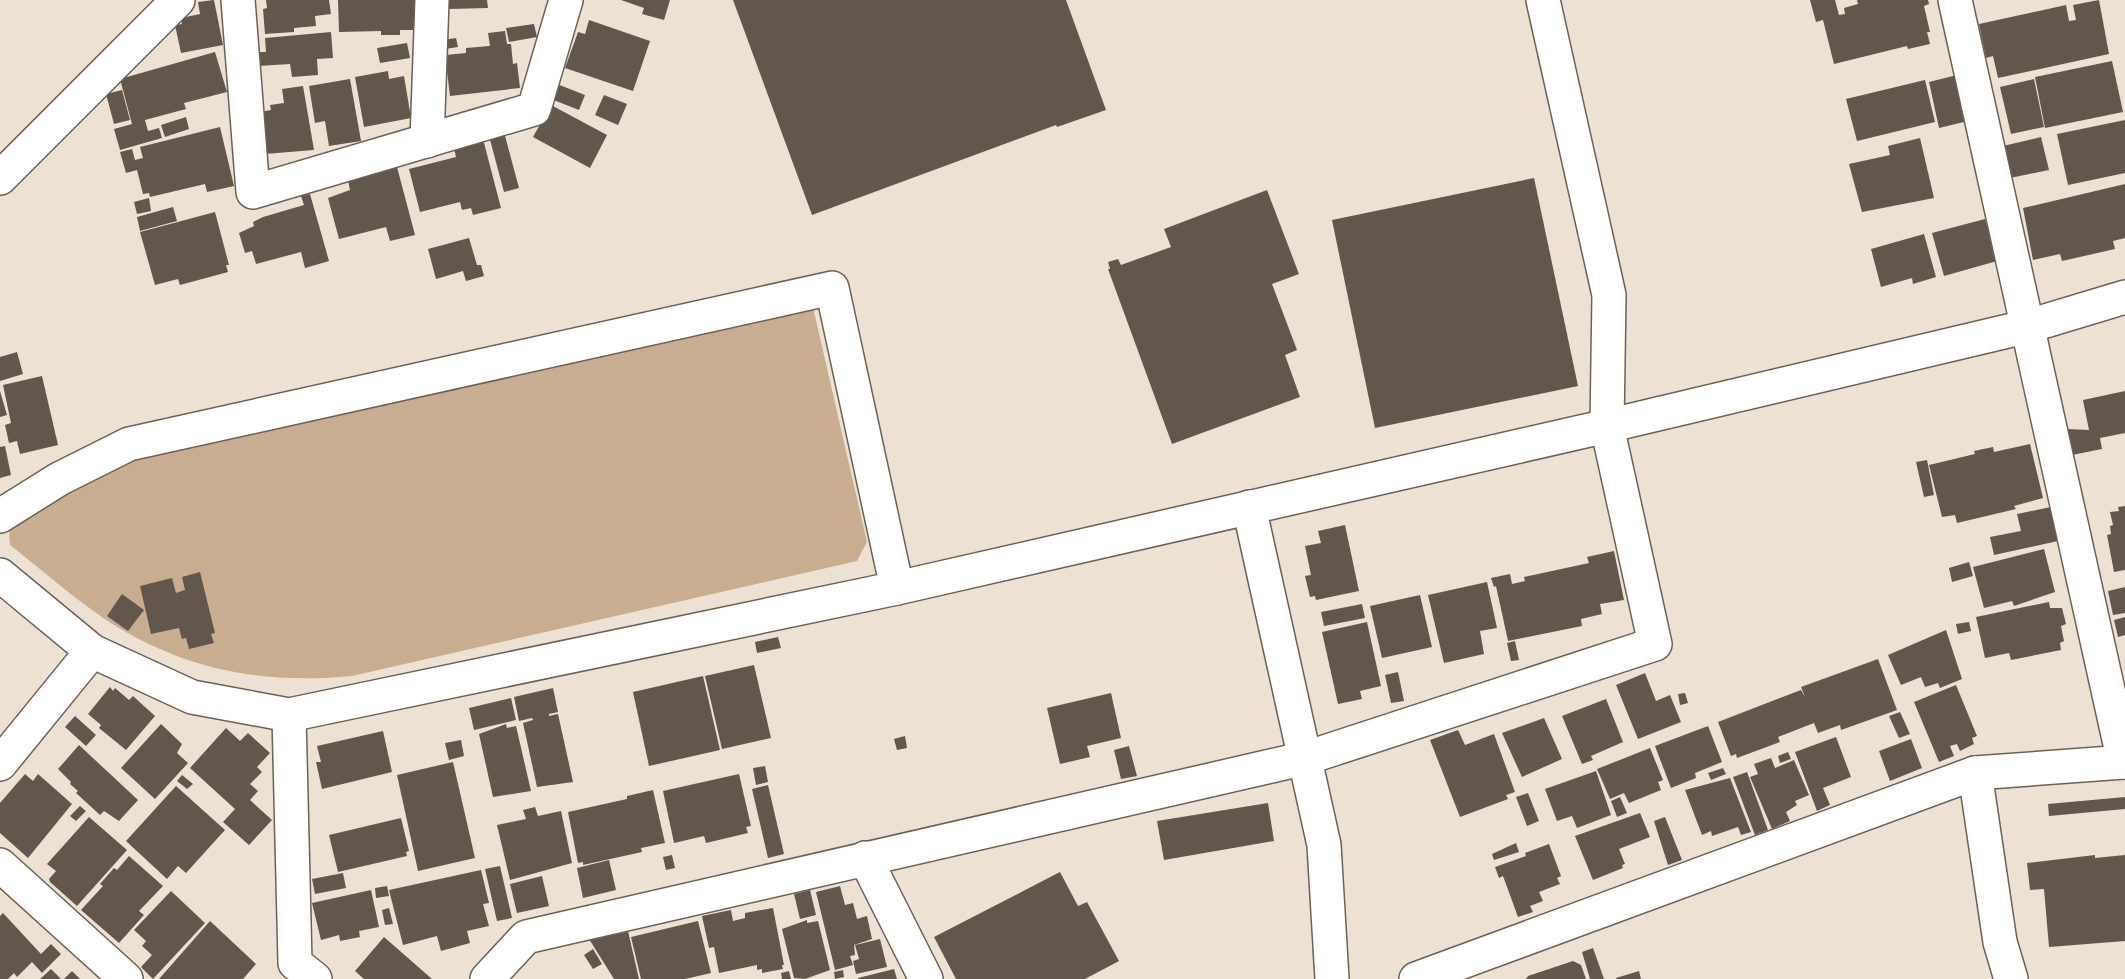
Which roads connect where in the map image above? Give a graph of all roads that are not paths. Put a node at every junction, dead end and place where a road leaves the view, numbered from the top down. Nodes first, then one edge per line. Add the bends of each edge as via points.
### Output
1 (178, 0) edge
2 (238, 0) edge
3 (432, 0) edge
4 (566, 0) edge
5 (1543, 0) edge
6 (1955, 0) edge
7 (427, 141) junction
8 (0, 178) edge
9 (2125, 297) edge
10 (2029, 326) junction
11 (1607, 426) junction
12 (1249, 507) junction
13 (0, 516) edge
14 (0, 575) edge
15 (897, 588) junction
16 (92, 651) junction
17 (289, 715) junction
18 (1306, 758) junction
19 (2124, 762) edge
20 (0, 764) edge
21 (1976, 773) junction
22 (865, 858) junction
23 (0, 865) edge
24 (126, 979) edge
25 (315, 979) edge
26 (487, 979) edge
27 (926, 979) edge
28 (1332, 979) edge
29 (1416, 979) edge
30 (2011, 979) edge

1 - 8 street
2 - 7 street via 253,192
3 - 7 street
4 - 7 street via 534,109
5 - 11 street via 1609,295
6 - 10 street
9 - 10 street
10 - 11 street
10 - 19 street
11 - 12 street
11 - 18 street via 1655,644
12 - 15 street
12 - 18 street
13 - 15 street via 59,479 129,444 832,288
14 - 16 street
15 - 17 street
16 - 17 street via 192,697
16 - 20 street
17 - 25 street via 295,963
18 - 22 street
18 - 28 street via 1324,846
19 - 21 street
21 - 29 street
21 - 30 street via 2000,942
22 - 26 street via 526,937
22 - 27 street
23 - 24 street

